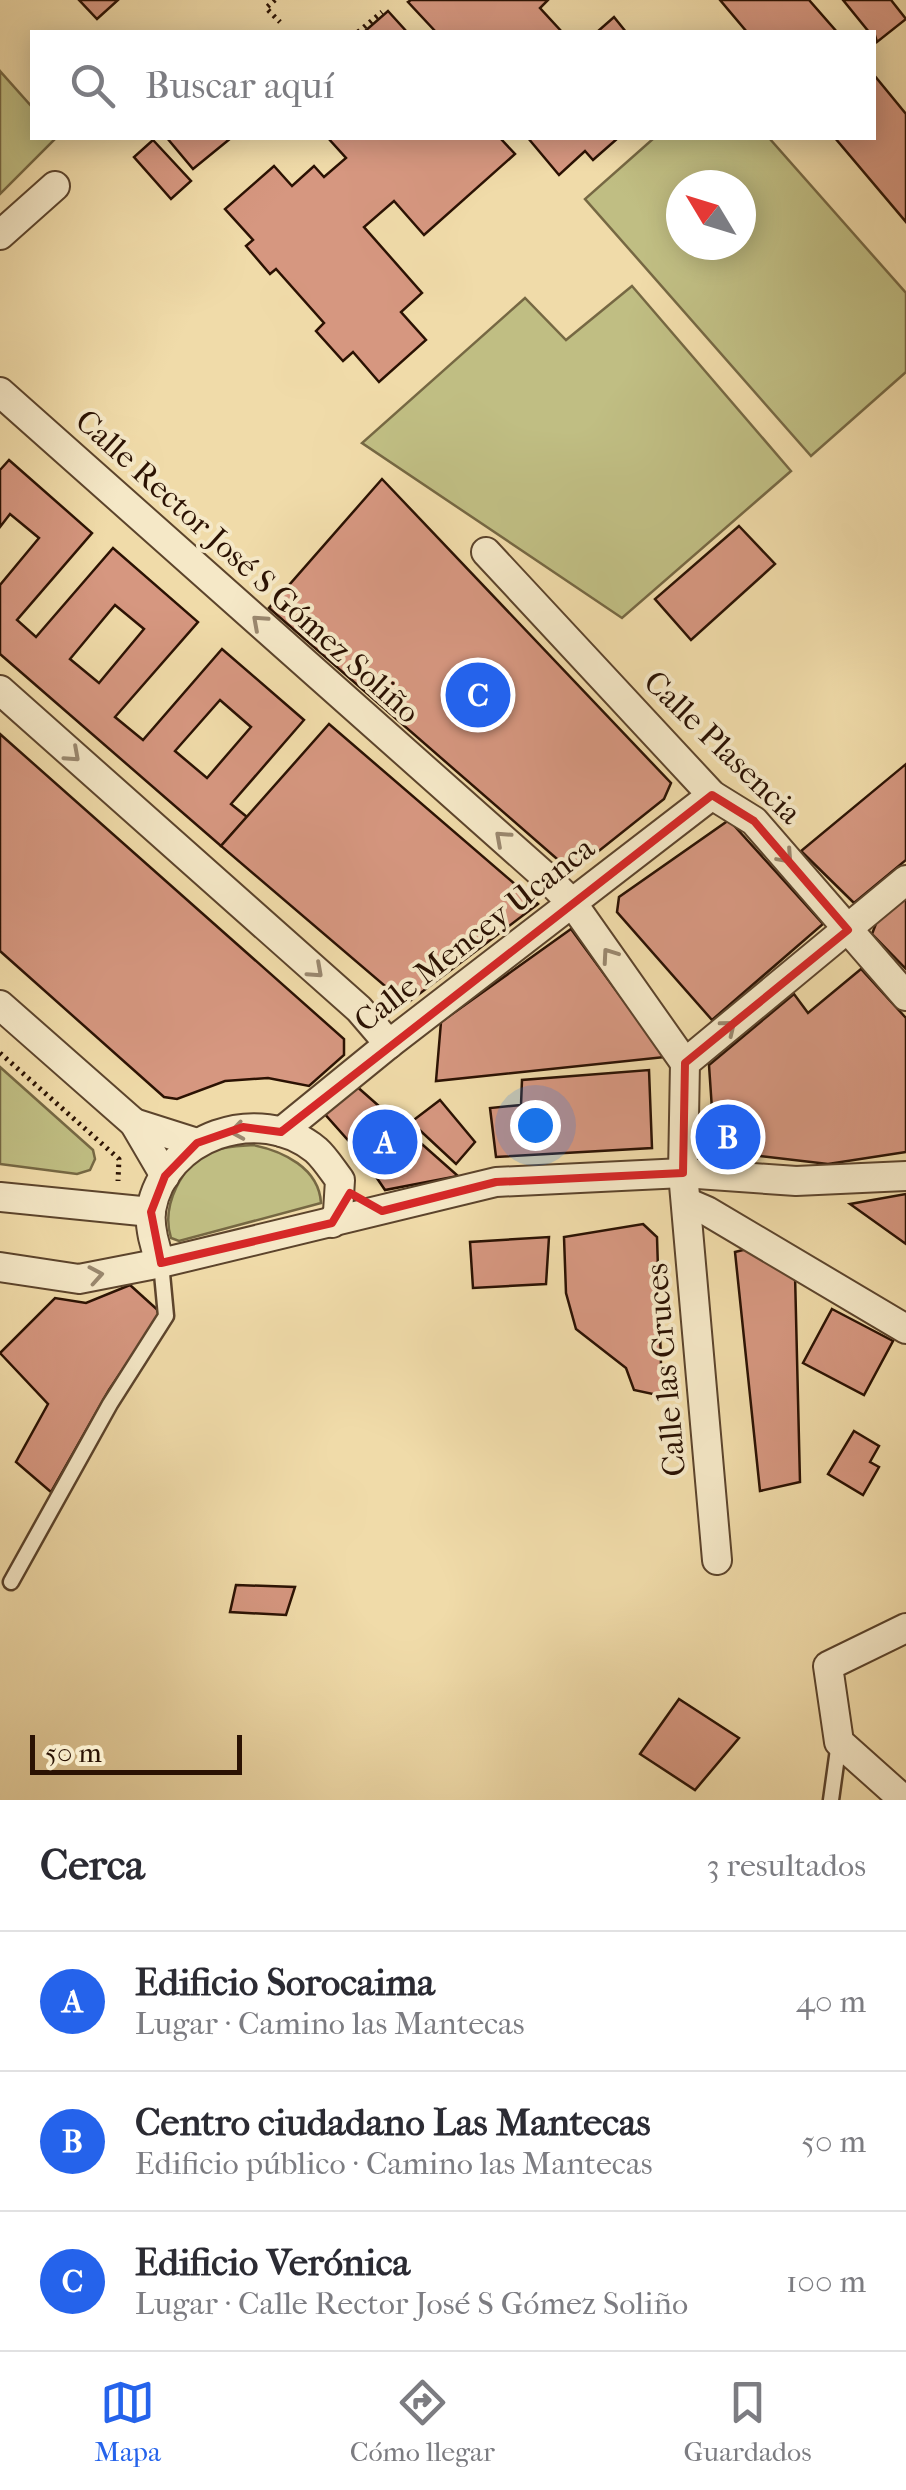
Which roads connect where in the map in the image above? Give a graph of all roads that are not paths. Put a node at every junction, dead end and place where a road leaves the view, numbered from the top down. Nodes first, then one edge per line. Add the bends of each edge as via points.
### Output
1 (55, 186) dead end
2 (0, 235) edge
3 (0, 392) edge
4 (486, 552) dead end
5 (0, 690) edge
6 (712, 795) junction
7 (906, 880) edge
8 (573, 904) junction
9 (848, 930) junction
10 (906, 996) edge
11 (0, 1005) edge
12 (388, 1044) junction
13 (685, 1062) junction
14 (134, 1123) junction
15 (281, 1132) junction
16 (197, 1143) junction
17 (683, 1174) junction
18 (164, 1176) junction
19 (906, 1176) edge
20 (340, 1180) junction
21 (0, 1197) edge
22 (686, 1202) junction
23 (382, 1210) junction
24 (151, 1212) junction
25 (332, 1223) junction
26 (161, 1264) junction
27 (0, 1267) edge
28 (906, 1329) edge
29 (716, 1560) dead end
30 (11, 1582) dead end
31 (906, 1628) edge
32 (839, 1742) junction
33 (831, 1800) edge
34 (904, 1800) edge

1 - 2 street
8 -> 3 street, Calle Rector José S Gómez Soliño
4 - 6 street, Calle Plasencia
5 -> 12 street via 360,1009
6 - 8 street, Calle Mencey Ucanca
6 -> 9 street, Calle Plasencia via 754,821
7 - 9 street
8 - 12 street, Calle Mencey Ucanca
13 -> 8 street, Calle Rector José S Gómez Soliño
9 - 10 street, Calle Plasencia
13 -> 9 street
11 - 14 street
12 - 15 street, Calle Mencey Ucanca
13 - 17 street, Calle las Cruces
14 - 16 street
14 - 18 street
15 -> 16 street via 243,1127
15 - 20 street via 316,1150
16 - 18 street
17 - 19 street via 796,1181
17 - 22 street, Calle las Cruces
17 - 23 street via 496,1182
18 - 24 street
20 - 23 street
20 - 25 street
21 - 24 street
22 - 28 street
22 - 29 street, Calle las Cruces
23 - 25 street
24 - 26 street
25 - 26 street
27 -> 26 street via 79,1278
26 - 30 lane via 166,1316
31 - 32 street via 828,1666
32 - 33 lane
32 - 34 street

